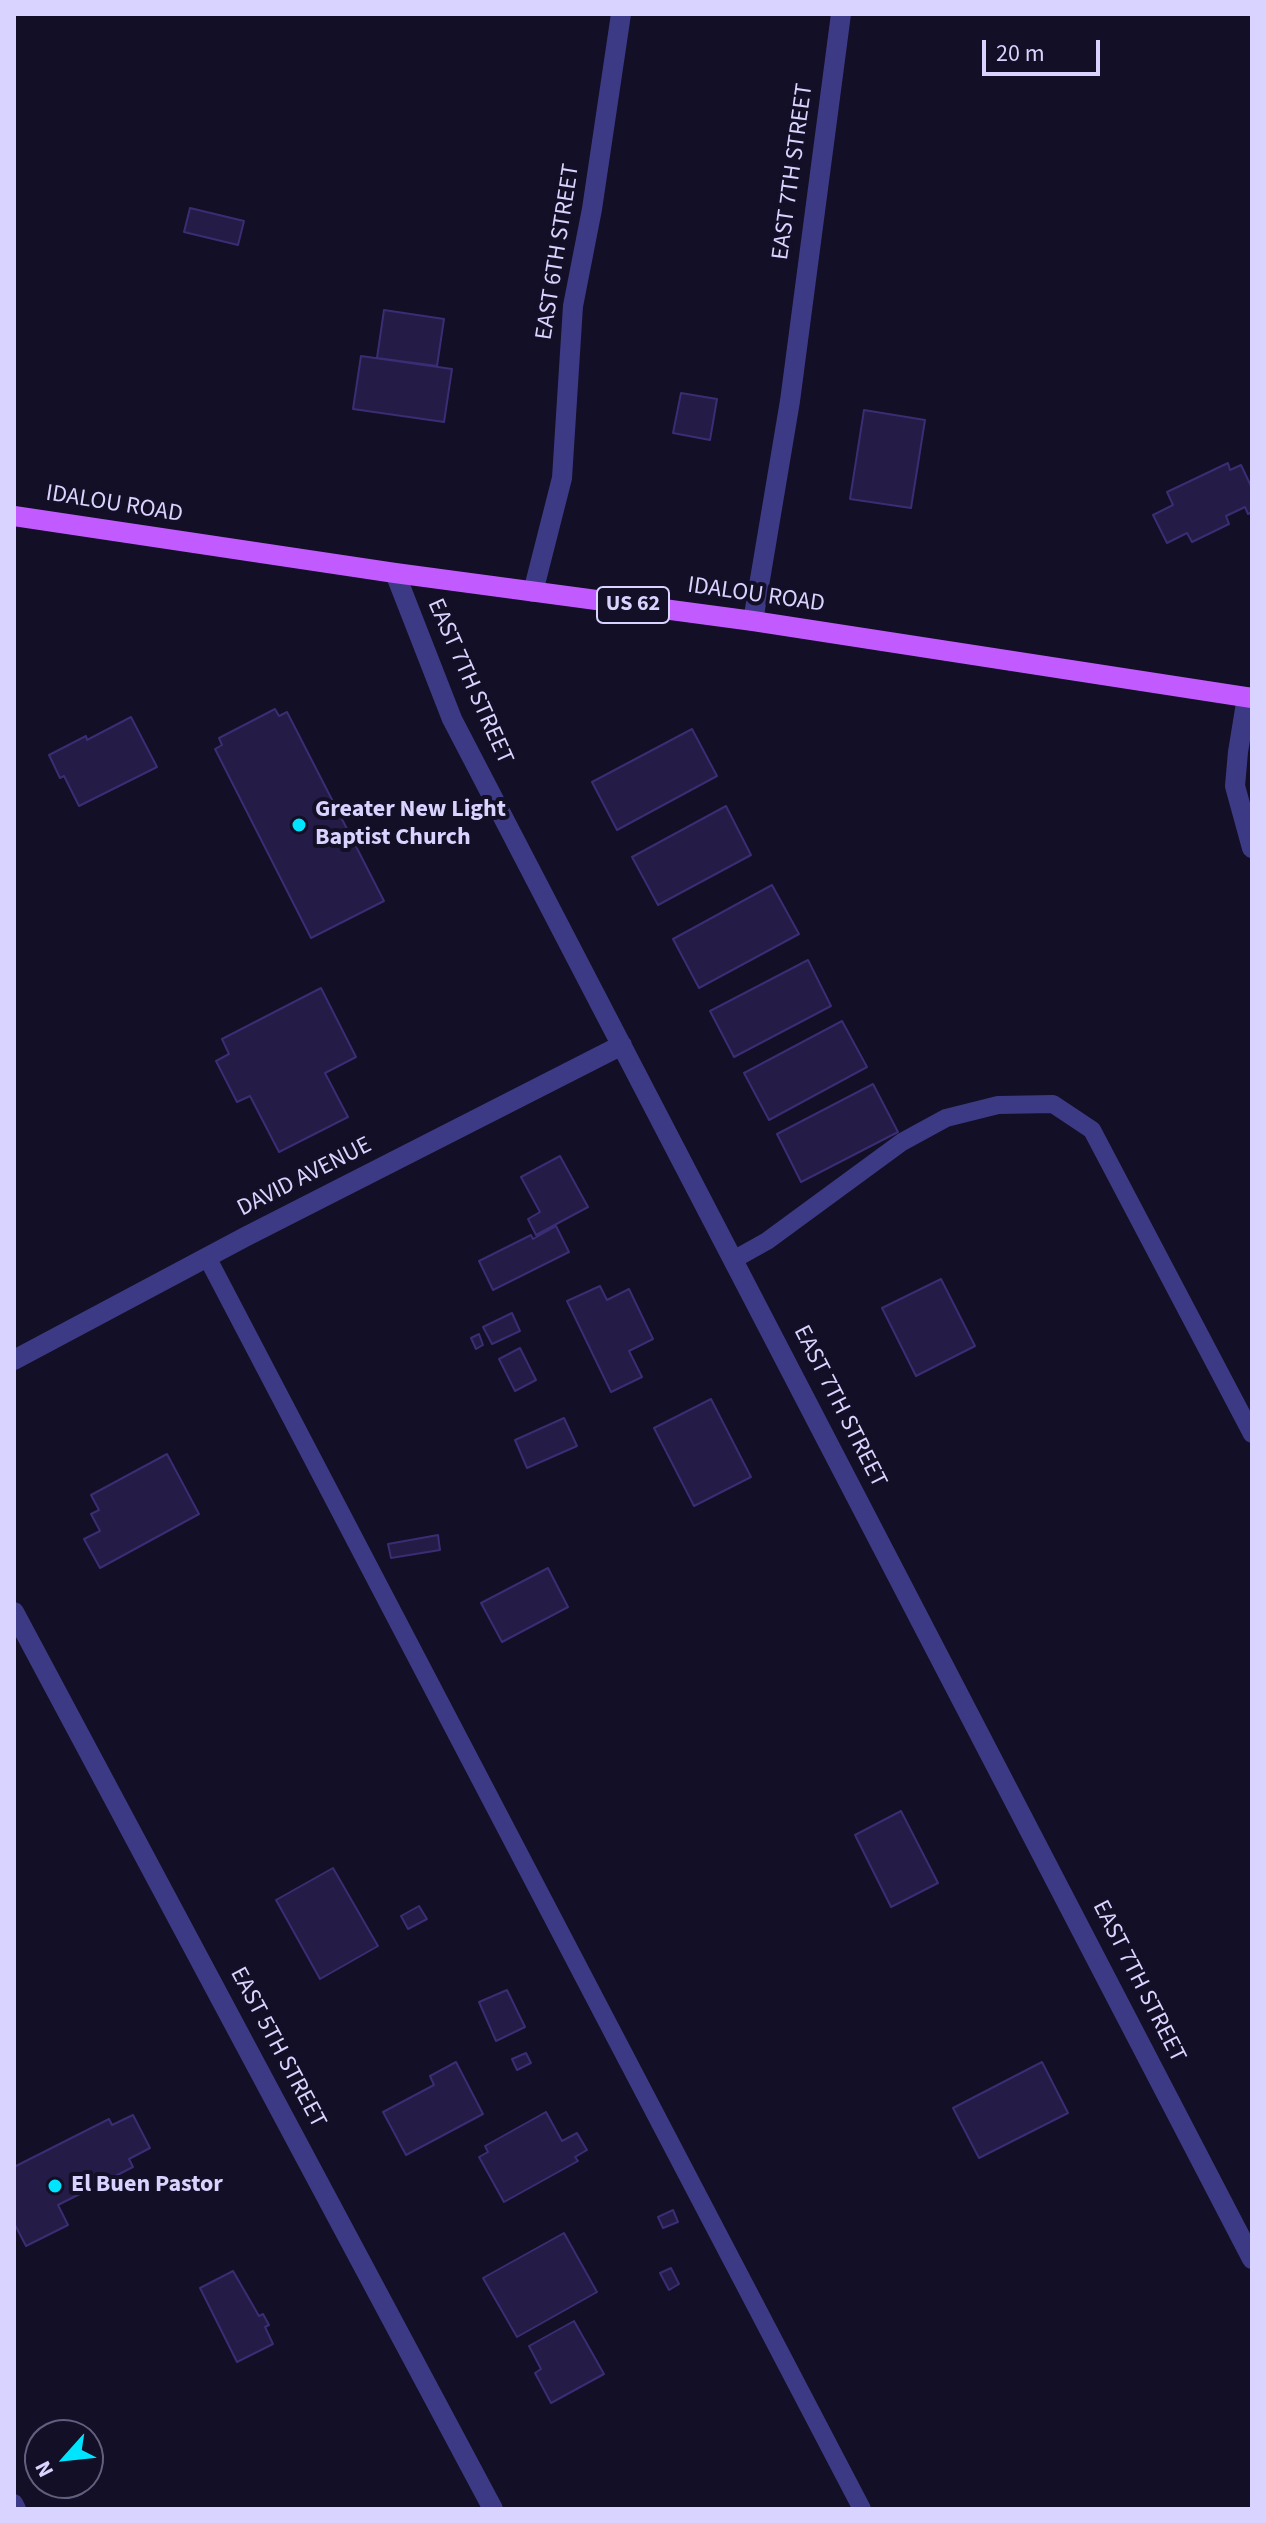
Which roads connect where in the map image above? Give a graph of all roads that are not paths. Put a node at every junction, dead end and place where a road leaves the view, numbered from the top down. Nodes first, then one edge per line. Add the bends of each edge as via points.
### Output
1 (621, 14) edge
2 (841, 14) edge
3 (14, 516) edge
4 (395, 573) junction
5 (533, 592) junction
6 (753, 621) junction
7 (1249, 697) edge
8 (1252, 848) edge
9 (622, 1045) junction
10 (207, 1257) junction
11 (733, 1260) junction
12 (14, 1360) edge
13 (1252, 1434) edge
14 (14, 1612) edge
15 (1252, 2259) edge
16 (14, 2503) edge
17 (17, 2509) edge
18 (493, 2509) edge
19 (862, 2509) edge

1 - 5 street, EAST 6TH STREET via 573,306 562,478
2 - 6 street, EAST 7TH STREET via 790,401
3 - 4 main road, IDALOU ROAD / US 62
4 - 5 main road, IDALOU ROAD / US 62
4 - 9 street, EAST 7TH STREET via 452,719
5 - 6 main road, IDALOU ROAD / US 62
6 - 7 main road, IDALOU ROAD / US 62
7 - 8 street via 1235,786
9 - 10 street, DAVID AVENUE
9 - 11 street, EAST 7TH STREET
10 - 12 street, DAVID AVENUE
10 - 19 lane
11 - 13 lane via 902,1142 946,1118 998,1105 1053,1104 1092,1130
11 - 15 street, EAST 7TH STREET
14 - 18 street, EAST 5TH STREET
16 - 17 lane

